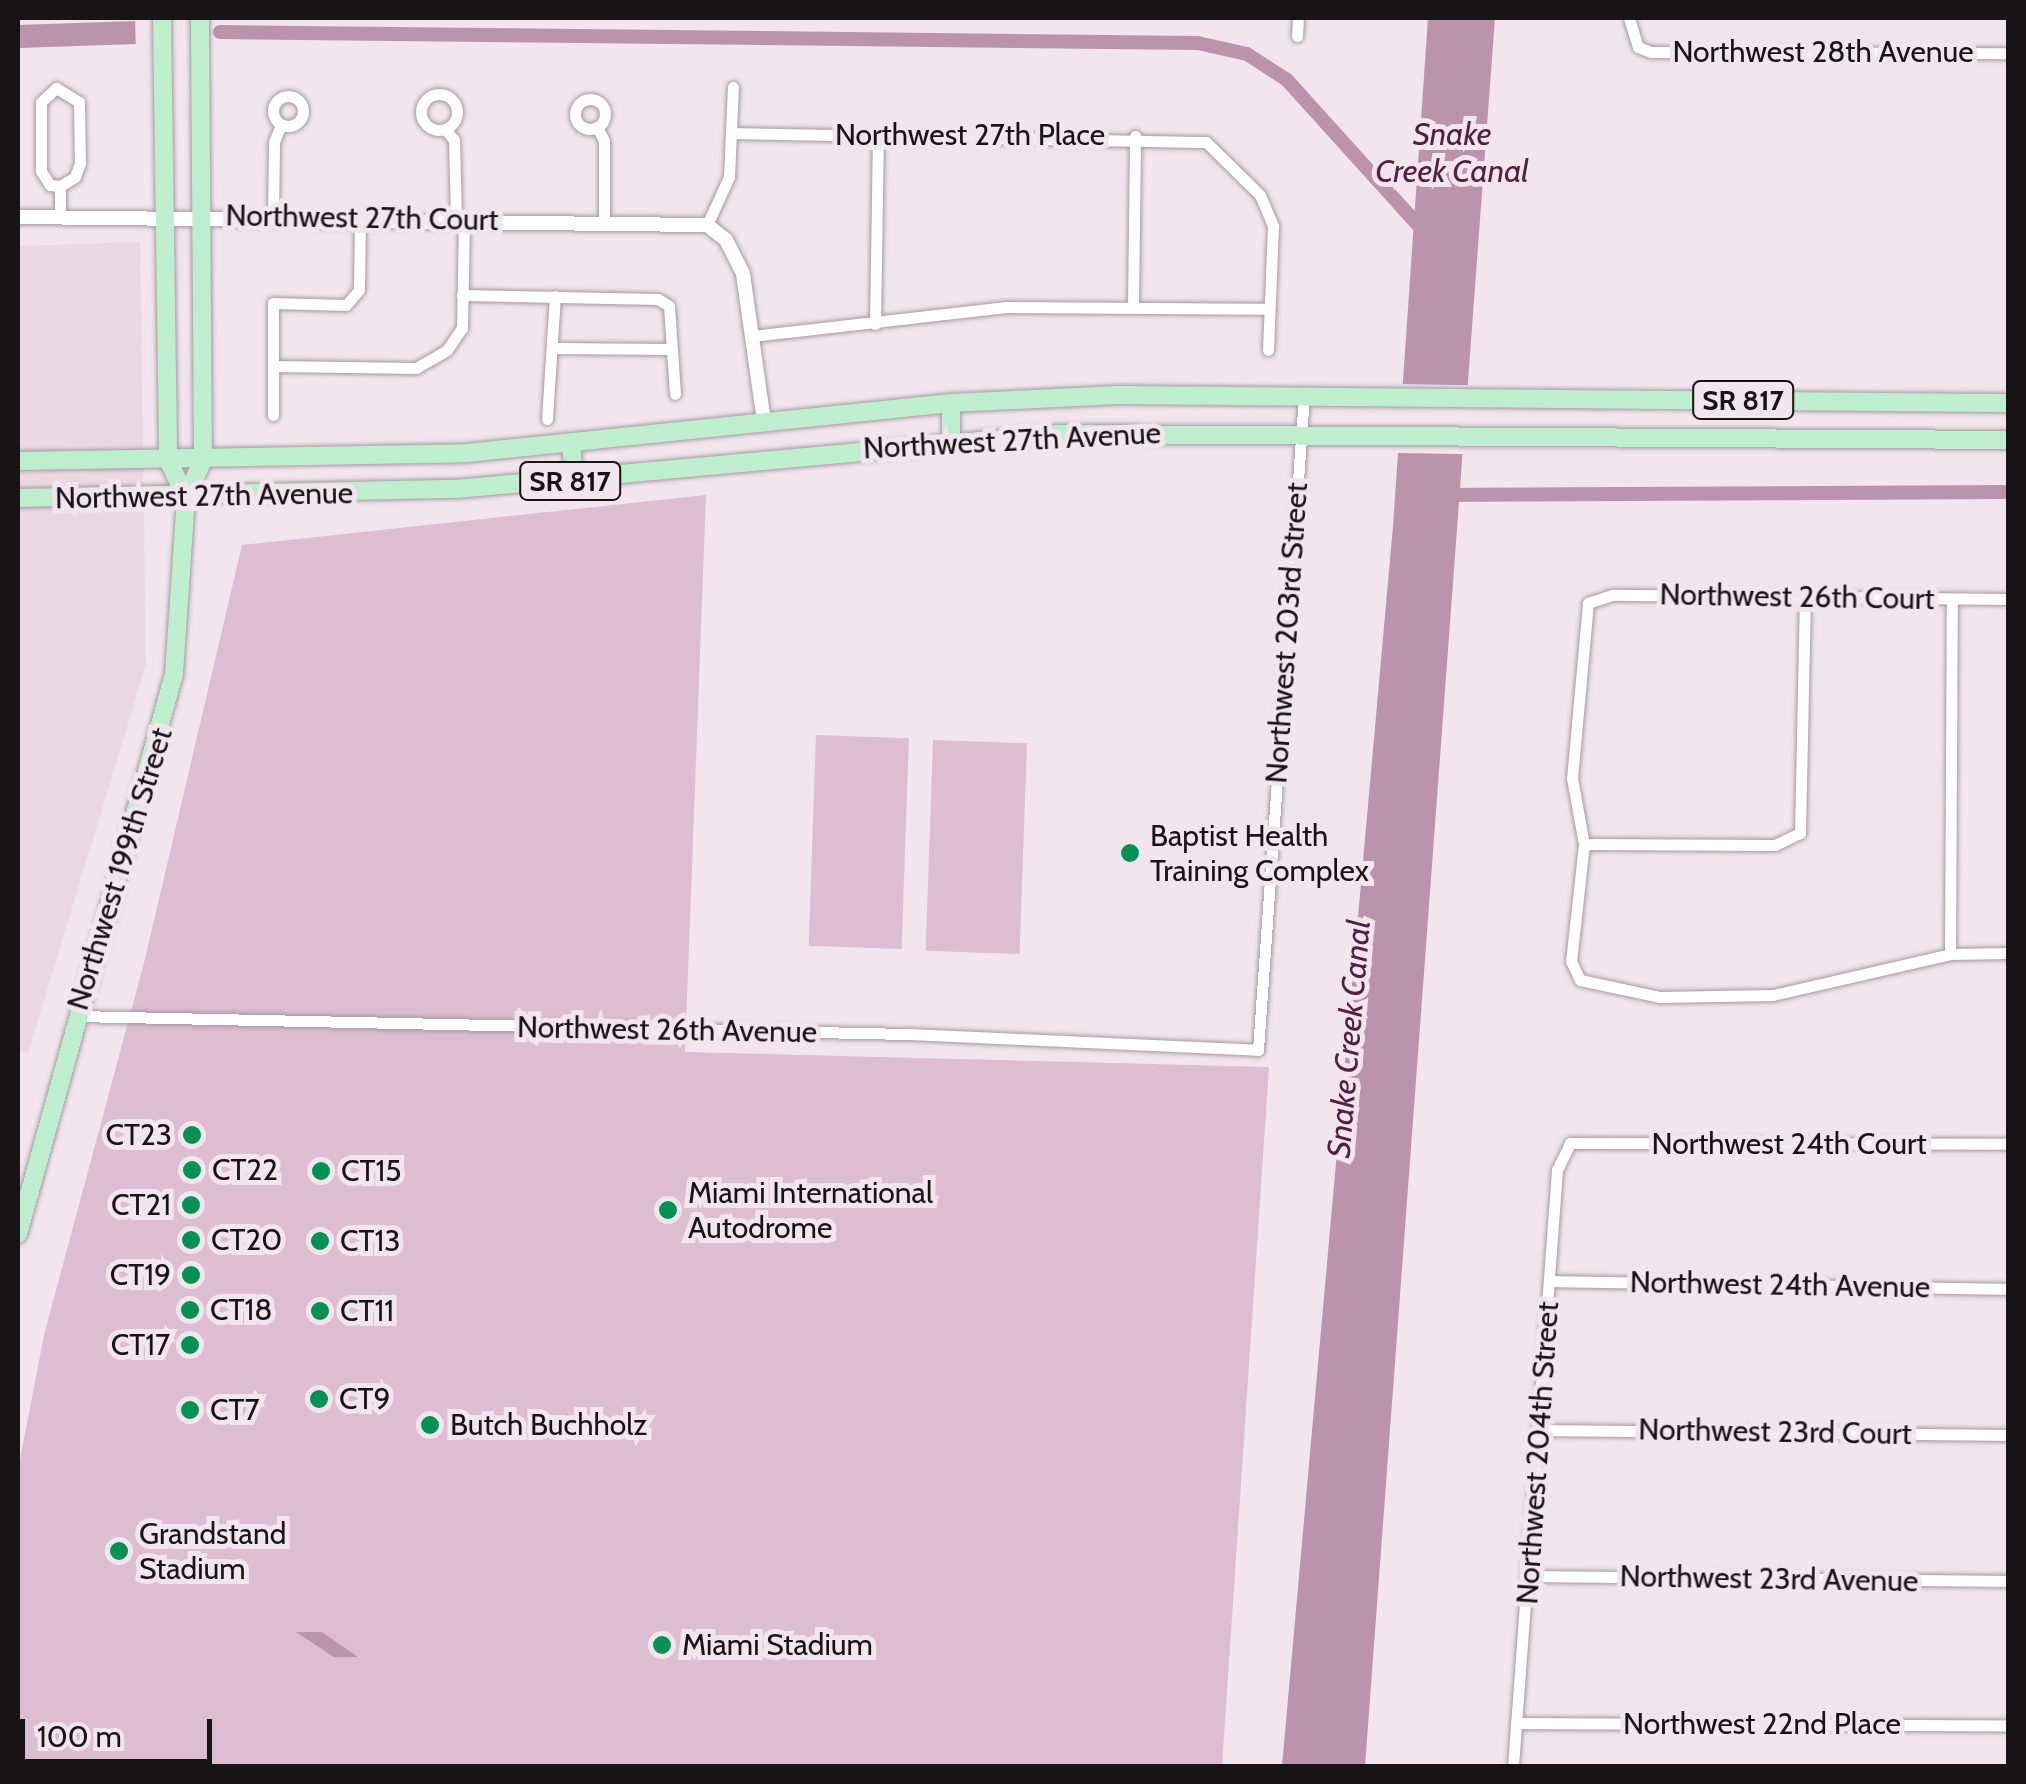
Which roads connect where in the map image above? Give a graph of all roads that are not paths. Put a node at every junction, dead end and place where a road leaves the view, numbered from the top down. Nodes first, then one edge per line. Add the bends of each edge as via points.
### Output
1 (162, 18) edge
2 (200, 18) edge
3 (1298, 18) edge
4 (1629, 18) edge
5 (1297, 36) dead end
6 (2008, 52) edge
7 (734, 87) dead end
8 (281, 125) dead end
9 (597, 127) dead end
10 (445, 128) dead end
11 (734, 133) junction
12 (878, 134) junction
13 (1135, 136) junction
14 (60, 186) junction
15 (60, 216) junction
16 (164, 216) junction
17 (202, 216) junction
18 (18, 217) edge
19 (273, 217) junction
20 (360, 218) junction
21 (460, 219) junction
22 (604, 221) junction
23 (707, 225) junction
24 (462, 295) junction
25 (555, 296) junction
26 (1134, 306) junction
27 (1269, 309) junction
28 (875, 324) junction
29 (752, 336) junction
30 (553, 348) junction
31 (670, 349) junction
32 (1268, 350) dead end
33 (274, 366) junction
34 (675, 394) dead end
35 (1304, 396) junction
36 (951, 403) junction
37 (2008, 403) edge
38 (273, 415) dead end
39 (546, 419) dead end
40 (764, 422) junction
41 (1301, 432) junction
42 (2008, 440) edge
43 (951, 441) junction
44 (570, 443) junction
45 (168, 460) junction
46 (203, 460) junction
47 (18, 461) edge
48 (574, 481) junction
49 (186, 497) junction
50 (18, 498) edge
51 (1805, 598) junction
52 (1952, 599) junction
53 (2008, 599) edge
54 (1584, 844) junction
55 (2008, 953) edge
56 (1950, 954) junction
57 (76, 1016) junction
58 (1258, 1050) joint
59 (1570, 1143) joint
60 (2008, 1144) edge
61 (18, 1234) edge
62 (1551, 1282) junction
63 (2008, 1290) edge
64 (1542, 1430) junction
65 (2008, 1435) edge
66 (1529, 1576) junction
67 (2008, 1581) edge
68 (1516, 1722) junction
69 (2008, 1726) edge
70 (1513, 1766) edge

1 - 16 main road, Northwest 199th Street
2 - 17 main road, Northwest 199th Street
3 - 5 street
4 - 6 street, Northwest 28th Avenue via 1638,47 1651,52
7 - 11 street
8 - 19 street via 274,142
9 - 22 street via 604,141
10 - 21 street via 454,140
11 - 12 street, Northwest 27th Place
11 - 23 street via 728,177
12 - 13 street, Northwest 27th Place
12 - 28 street
13 - 26 street
13 - 27 street, Northwest 27th Place via 1206,142 1260,195 1272,226
14 - 14 street via 78,170 79,102 56,88 41,102 42,171 50,185
14 - 15 street
15 - 16 street, Northwest 27th Court
15 - 18 street, Northwest 27th Court
16 - 17 street, Northwest 27th Court
16 - 45 main road, Northwest 199th Street
17 - 19 street, Northwest 27th Court
17 - 46 main road, Northwest 199th Street
19 - 20 street, Northwest 27th Court
20 - 21 street, Northwest 27th Court
20 - 33 street via 359,290 346,304 273,303
21 - 22 street, Northwest 27th Court
21 - 24 street
22 - 23 street, Northwest 27th Court
23 - 29 street via 726,240 743,274
24 - 25 street
24 - 33 street via 462,328 426,366
25 - 30 street
25 - 31 street via 658,299 669,306
26 - 27 street
26 - 28 street via 1006,307
27 - 32 street
28 - 29 street
29 - 40 street
30 - 31 street
30 - 39 street
31 - 34 street
33 - 38 street
35 - 36 main road, Northwest 27th Avenue / SR 817
35 - 37 main road, Northwest 27th Avenue / SR 817
35 - 41 street, Northwest 203rd Street
36 - 40 main road, Northwest 27th Avenue / SR 817
36 - 43 main road
40 - 44 main road, Northwest 27th Avenue / SR 817
41 - 42 main road, Northwest 27th Avenue / SR 817
41 - 43 main road, Northwest 27th Avenue / SR 817
41 - 58 street, Northwest 203rd Street
43 - 48 main road, Northwest 27th Avenue / SR 817
44 - 46 main road, Northwest 27th Avenue / SR 817
44 - 48 main road
45 - 46 main road, Northwest 27th Avenue / SR 817
45 - 47 main road, Northwest 27th Avenue / SR 817
45 - 49 main road, Northwest 199th Street
46 - 49 main road, Northwest 199th Street
48 - 49 main road, Northwest 27th Avenue / SR 817
49 - 50 main road, Northwest 27th Avenue / SR 817
49 - 57 main road, Northwest 199th Street via 185,579 166,718
51 - 52 street, Northwest 26th Court
51 - 54 street via 1800,834 1776,846
51 - 54 street, Northwest 26th Court via 1612,595 1588,604 1572,778
52 - 53 street, Northwest 26th Court
52 - 56 street
54 - 56 street via 1571,962 1580,980 1659,997 1773,995
55 - 56 street
57 - 58 street, Northwest 26th Avenue via 909,1034
57 - 61 main road, Northwest 199th Street
59 - 60 street, Northwest 24th Court
59 - 62 street, Northwest 204th Street via 1557,1170
62 - 63 street, Northwest 24th Avenue
62 - 64 street, Northwest 204th Street
64 - 65 street, Northwest 23rd Court
64 - 66 street, Northwest 204th Street
66 - 67 street, Northwest 23rd Avenue
66 - 68 street, Northwest 204th Street
68 - 69 street, Northwest 22nd Place
68 - 70 street, Northwest 204th Street

